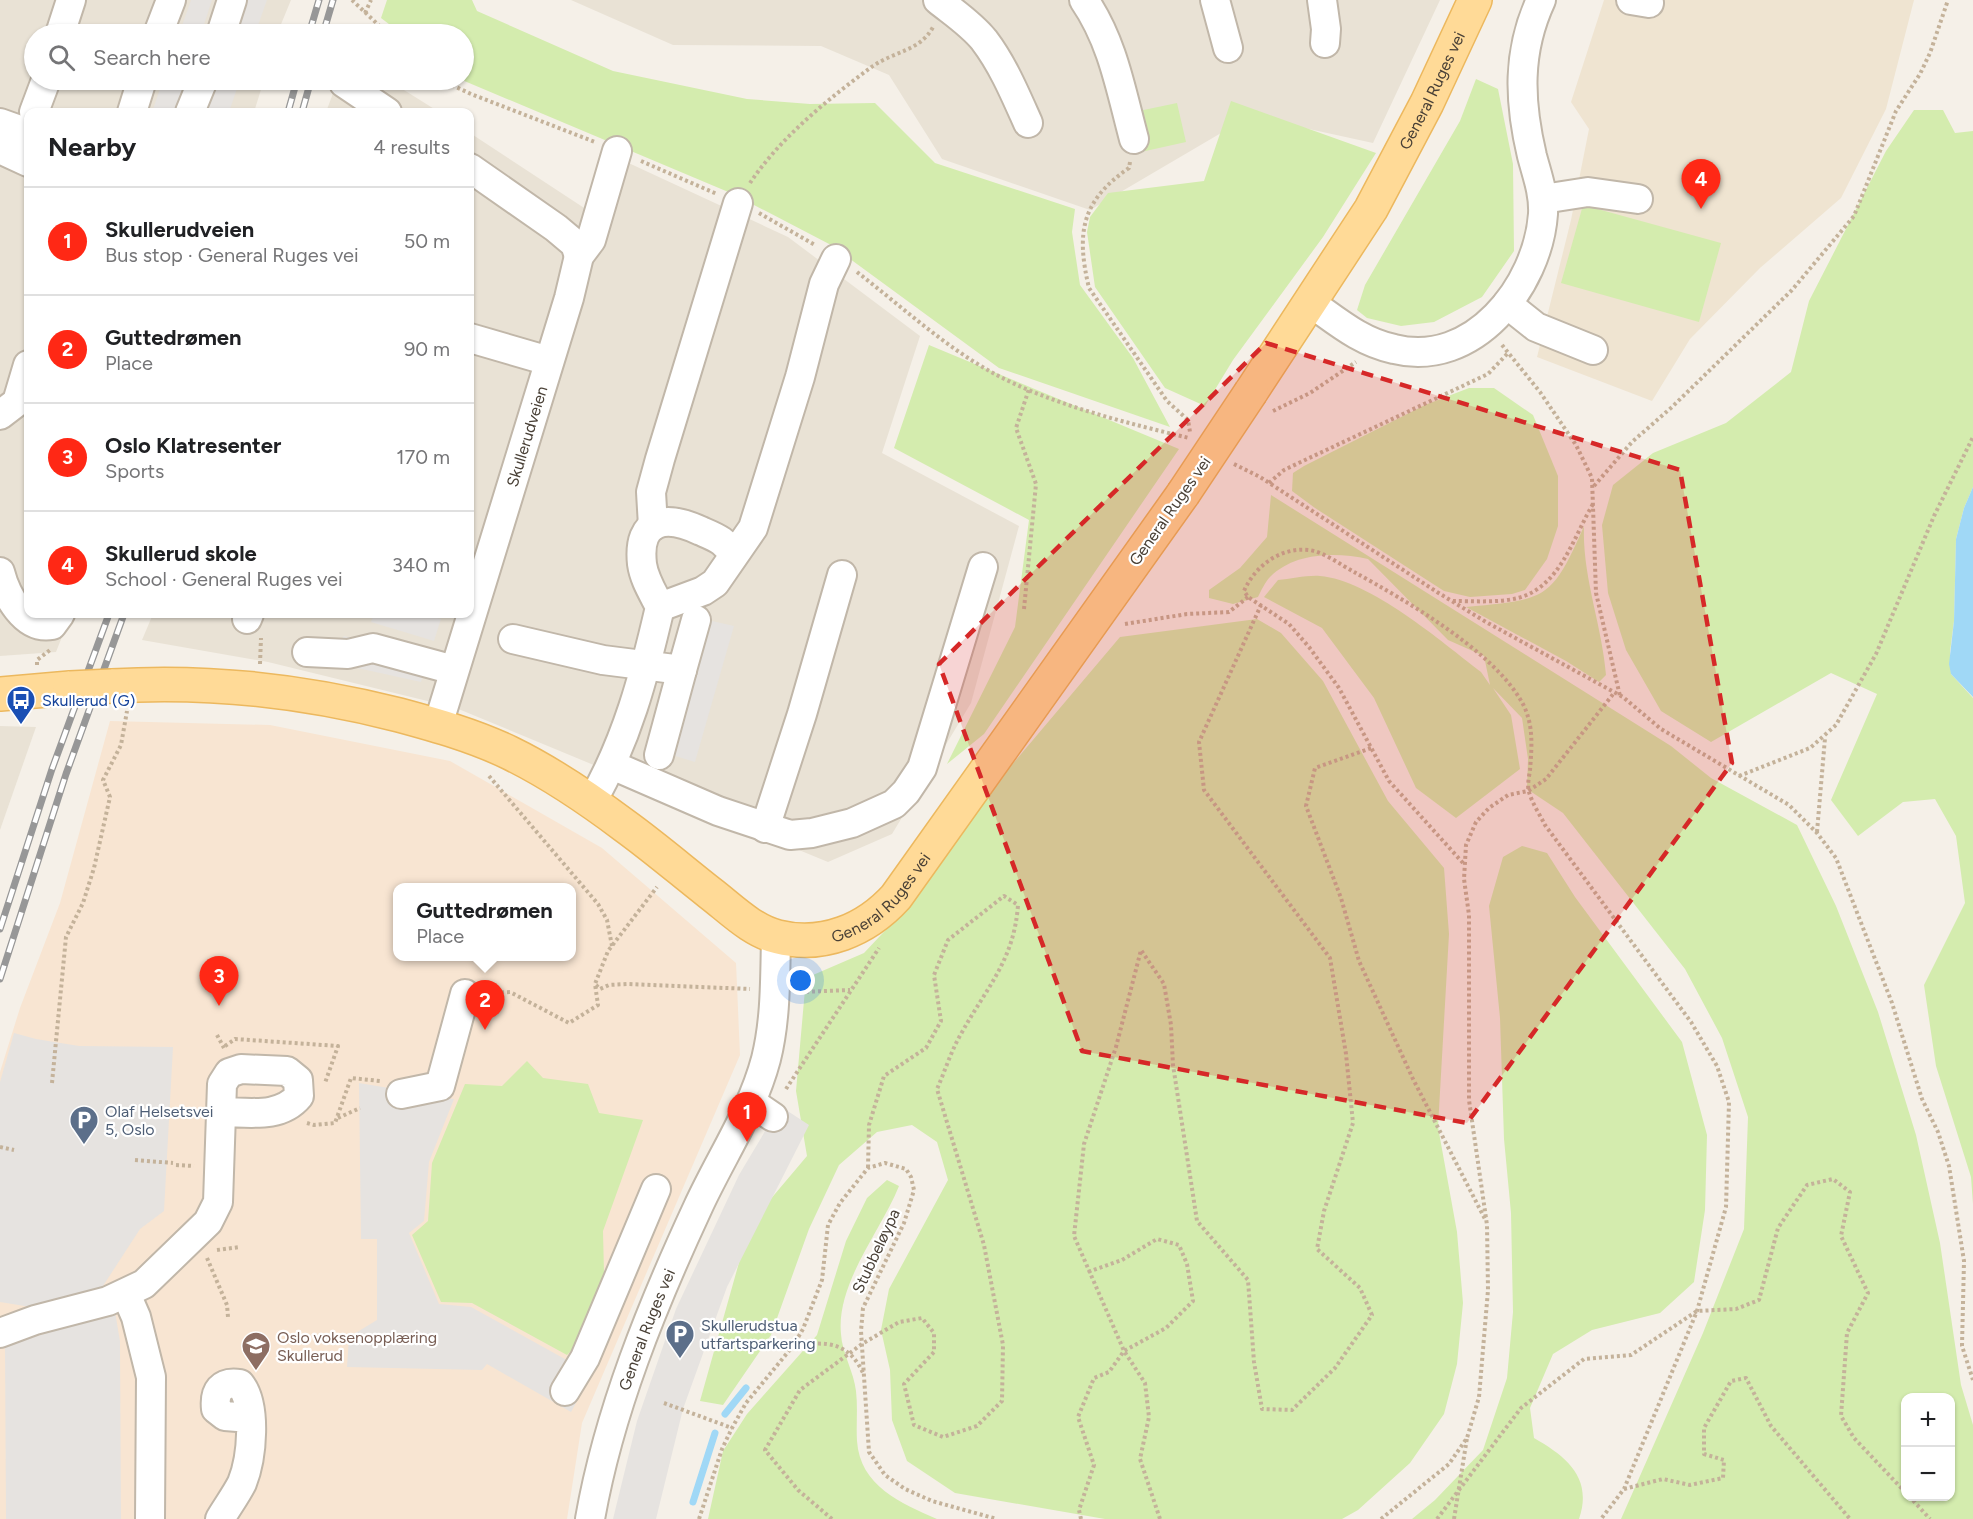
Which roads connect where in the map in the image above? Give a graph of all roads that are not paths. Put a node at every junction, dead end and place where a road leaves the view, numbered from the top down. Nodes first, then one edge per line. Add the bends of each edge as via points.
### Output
1 (71, 0) edge
2 (171, 0) edge
3 (232, 0) edge
4 (1084, 0) edge
5 (1215, 0) edge
6 (1322, 0) edge
7 (1475, 0) edge
8 (1541, 0) edge
9 (940, 2) edge
10 (63, 24) edge
11 (162, 24) edge
12 (224, 24) edge
13 (1325, 43) dead end
14 (1228, 48) dead end
15 (41, 90) edge
16 (139, 90) edge
17 (199, 90) edge
18 (354, 90) edge
19 (32, 108) edge
20 (133, 108) edge
21 (192, 108) edge
22 (381, 108) edge
23 (1028, 123) dead end
24 (1134, 139) road end
25 (0, 149) edge
26 (617, 151) road end
27 (24, 160) edge
28 (474, 171) edge
29 (1543, 199) junction
30 (1638, 199) dead end
31 (738, 203) road end
32 (579, 256) junction
33 (836, 259) road end
34 (1311, 303) junction
35 (1507, 304) junction
36 (474, 339) edge
37 (1593, 350) dead end
38 (549, 361) junction
39 (24, 378) edge
40 (0, 415) edge
41 (653, 526) junction
42 (733, 556) junction
43 (478, 562) edge
44 (983, 567) dead end
45 (0, 572) edge
46 (842, 575) dead end
47 (474, 583) edge
48 (660, 607) junction
49 (24, 613) edge
50 (28, 618) edge
51 (57, 618) edge
52 (467, 618) edge
53 (696, 621) dead end
54 (513, 639) dead end
55 (307, 652) dead end
56 (647, 664) junction
57 (682, 669) junction
58 (454, 670) junction
59 (0, 694) edge
60 (438, 725) junction
61 (658, 755) dead end
62 (612, 765) junction
63 (591, 803) junction
64 (765, 828) junction
65 (777, 937) junction
66 (465, 994) road end
67 (393, 1089) road end
68 (221, 1112) dead end
69 (656, 1189) dead end
70 (126, 1294) junction
71 (0, 1333) edge
72 (565, 1391) dead end
73 (250, 1418) dead end
74 (150, 1519) edge
75 (220, 1519) edge
76 (590, 1519) edge

1 - 10 street
2 - 11 street
3 - 12 street
4 - 24 street via 1112,55
5 - 14 street
6 - 13 street
7 - 34 main road, General Ruges vei via 1371,209
8 - 29 street via 1521,63 1521,90
9 - 23 street via 983,39 1014,90
15 - 19 street
16 - 20 street
17 - 21 street
18 - 22 street
25 - 27 street
26 - 32 street, Skullerudveien via 591,240
28 - 32 street via 556,228 575,244
29 - 30 street via 1588,192
29 - 35 street via 1534,257
31 - 41 street via 651,492
32 - 38 street, Skullerudveien
33 - 42 street via 824,284 762,505 745,543
34 - 35 street via 1351,332 1386,347 1420,352 1465,341
34 - 65 main road, General Ruges vei, bridge via 1257,404 1183,494 947,829 886,908 860,927 824,939
35 - 37 street via 1536,327
36 - 38 street
38 - 43 street, Skullerudveien
39 - 40 street via 17,402
41 - 42 street via 661,521 691,526 720,539
41 - 48 street via 645,538 642,565
42 - 48 street via 715,583
43 - 47 street, Skullerudveien
44 - 64 street via 922,768 906,792 894,804 852,823 790,835
45 - 49 street via 12,600
46 - 64 street
48 - 56 street
50 - 51 street via 43,627 52,625
52 - 58 street, Skullerudveien
53 - 57 street
54 - 56 street via 594,658
55 - 58 street via 348,654 373,648
56 - 57 street
56 - 62 street
57 - 61 street
58 - 60 street, Skullerudveien
59 - 60 main road, bridge via 70,688 120,697 180,684 282,691 353,703
60 - 63 main road via 510,753
62 - 63 street
62 - 64 street
63 - 65 main road via 752,926
65 - 76 street, General Ruges vei via 769,1104 699,1204 648,1324 608,1445
66 - 67 street via 440,1086
68 - 70 street via 218,1202 213,1214 144,1284
69 - 72 street via 585,1358
70 - 71 street
70 - 74 street via 152,1377
73 - 75 street via 248,1462 241,1484

